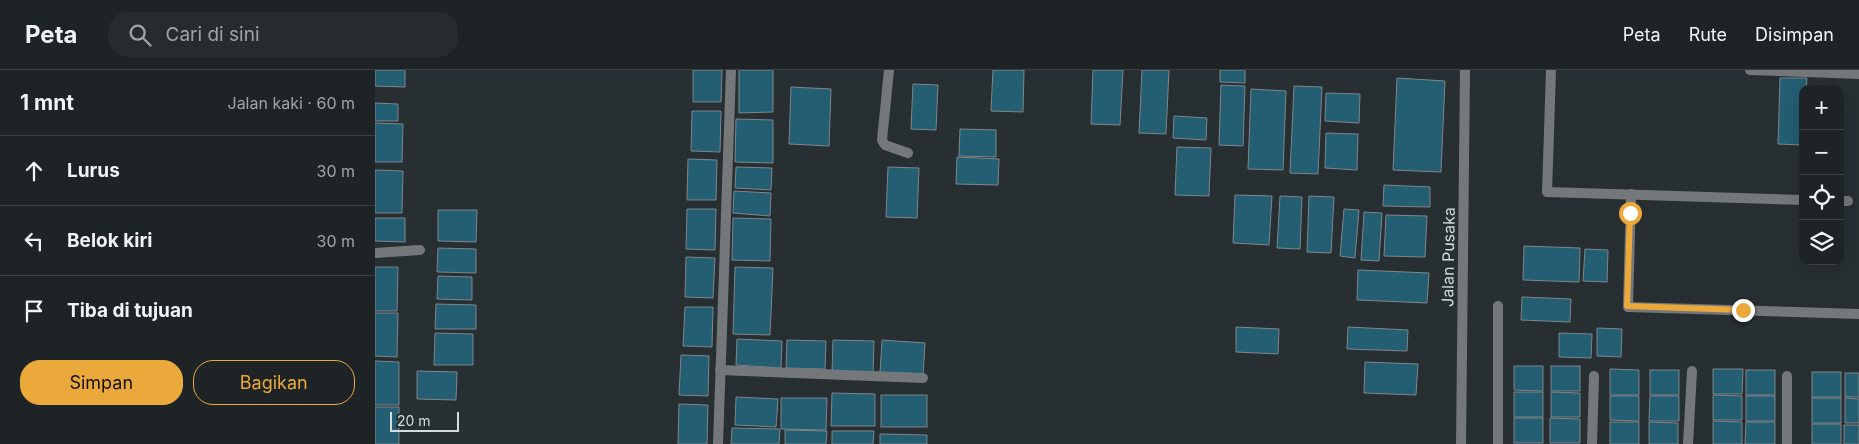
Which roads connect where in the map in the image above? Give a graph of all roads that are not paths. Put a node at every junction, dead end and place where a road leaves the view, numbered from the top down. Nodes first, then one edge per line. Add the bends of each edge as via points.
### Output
1 (731, 70) edge
2 (889, 70) edge
3 (1465, 70) edge
4 (1551, 70) edge
5 (1750, 70) edge
6 (1822, 71) edge
7 (1859, 74) edge
8 (907, 153) dead end
9 (1631, 194) junction
10 (1799, 200) edge
11 (420, 250) dead end
12 (375, 253) edge
13 (1498, 306) dead end
14 (1859, 314) edge
15 (720, 370) junction
16 (1692, 371) dead end
17 (1594, 376) dead end
18 (1787, 376) dead end
19 (923, 378) dead end
20 (718, 444) edge
21 (1461, 444) edge
22 (1498, 444) edge
23 (1592, 444) edge
24 (1688, 444) edge
25 (1787, 444) edge

1 - 15 street
2 - 8 street via 882,140 893,150
3 - 21 street, Jalan Pusaka
4 - 9 street via 1547,192
5 - 6 street
6 - 7 street
9 - 10 street
9 - 14 street via 1627,306
11 - 12 street
13 - 22 street
15 - 19 street
15 - 20 street
16 - 24 street
17 - 23 street
18 - 25 street

